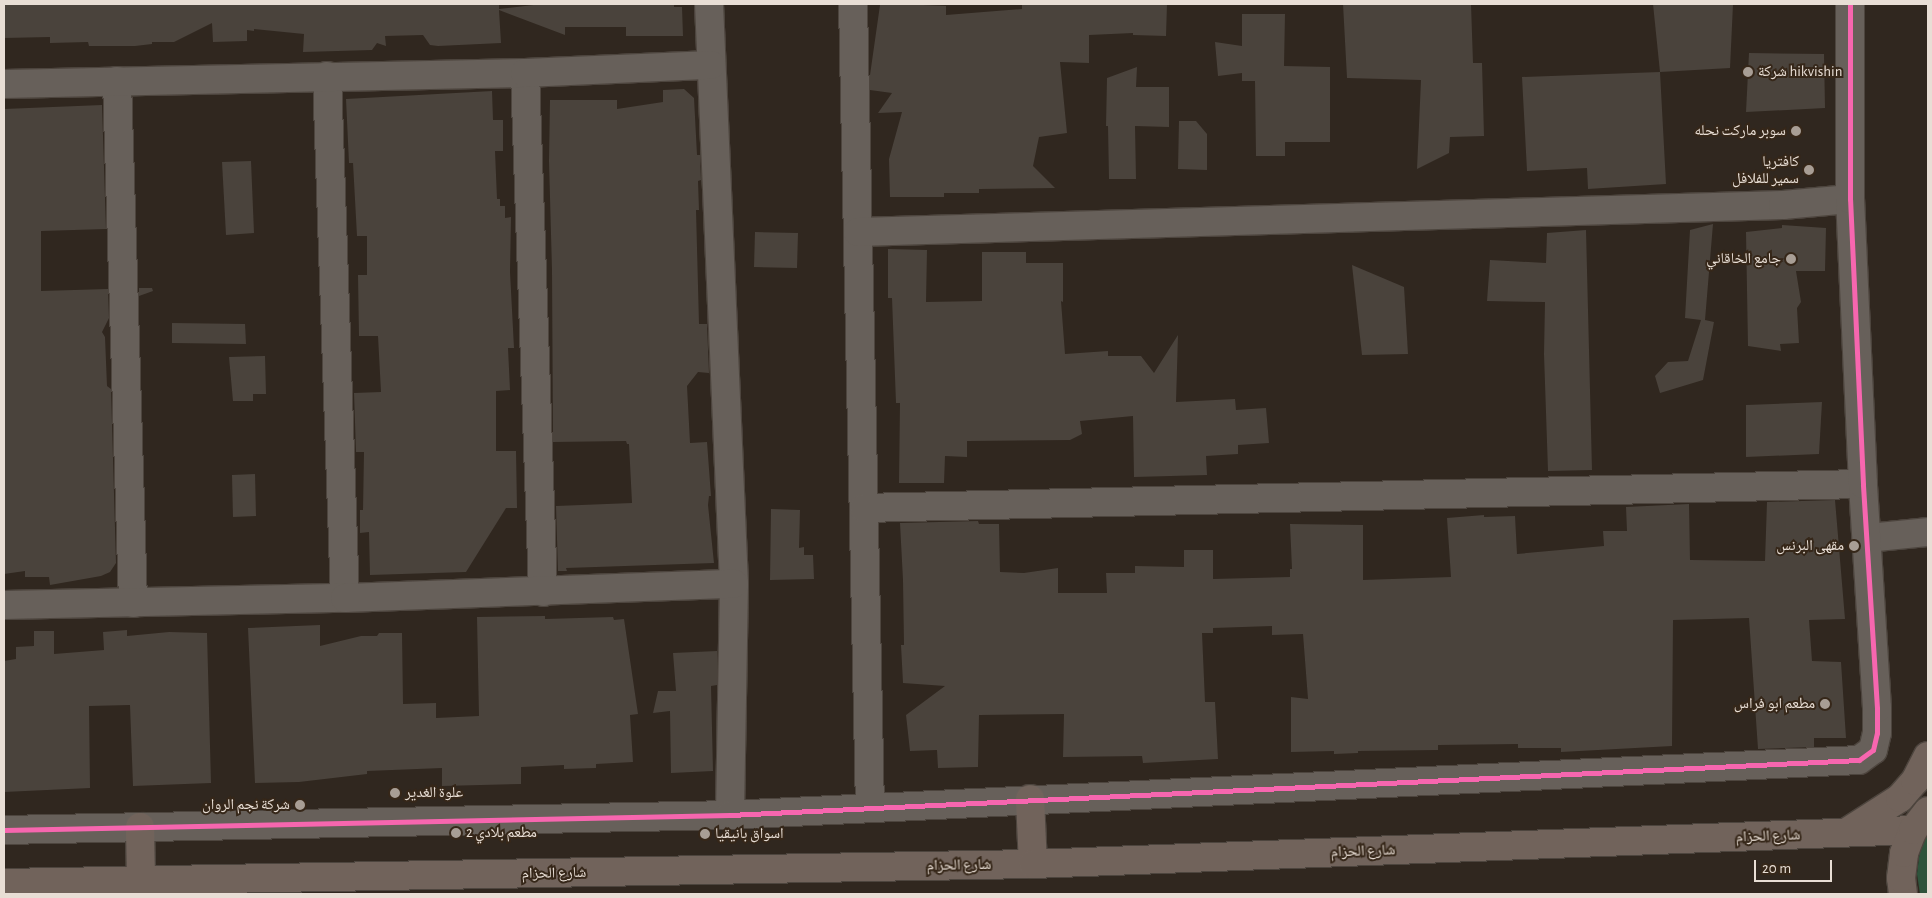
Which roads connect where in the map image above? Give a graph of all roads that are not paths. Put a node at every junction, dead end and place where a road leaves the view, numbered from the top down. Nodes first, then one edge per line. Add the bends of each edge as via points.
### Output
1 (709, 4) edge
2 (853, 4) edge
3 (1850, 4) edge
4 (711, 65) junction
5 (525, 73) junction
6 (327, 76) junction
7 (117, 81) junction
8 (4, 84) edge
9 (1850, 200) junction
10 (858, 232) junction
11 (1863, 484) junction
12 (864, 508) junction
13 (1928, 532) edge
14 (1868, 538) junction
15 (734, 584) junction
16 (543, 592) junction
17 (345, 598) junction
18 (133, 603) junction
19 (4, 605) edge
20 (1928, 756) edge
21 (1030, 800) junction
22 (870, 807) junction
23 (730, 815) junction
24 (1921, 820) edge
25 (140, 827) junction
26 (4, 830) edge
27 (1845, 833) junction
28 (1033, 864) junction
29 (476, 874) junction
30 (141, 881) junction
31 (4, 883) edge
32 (569, 884) edge
33 (492, 894) edge
34 (1903, 894) edge

1 - 4 street
2 - 10 street
3 - 9 street
4 - 5 street
4 - 15 street
5 - 6 street
5 - 16 street
6 - 7 street
6 - 17 street
7 - 8 street
7 - 18 street
9 - 10 street via 1784,205
9 - 11 street
10 - 12 street
11 - 12 street
11 - 14 street
12 - 22 street
13 - 14 street
14 - 21 street via 1877,732 1873,750 1860,760
15 - 16 street
15 - 23 street
16 - 17 street
17 - 18 street
18 - 19 street
20 - 27 main road via 1915,781 1900,798
21 - 22 street
21 - 28 main road
22 - 23 street
23 - 25 street
24 - 27 main road, شارع الحزام
24 - 34 main road via 1904,853
25 - 26 street
25 - 30 main road
27 - 28 main road, شارع الحزام
28 - 32 main road, شارع الحزام
29 - 30 main road, شارع الحزام
29 - 32 main road, شارع الحزام
29 - 33 main road via 489,886
30 - 31 main road, شارع الحزام

